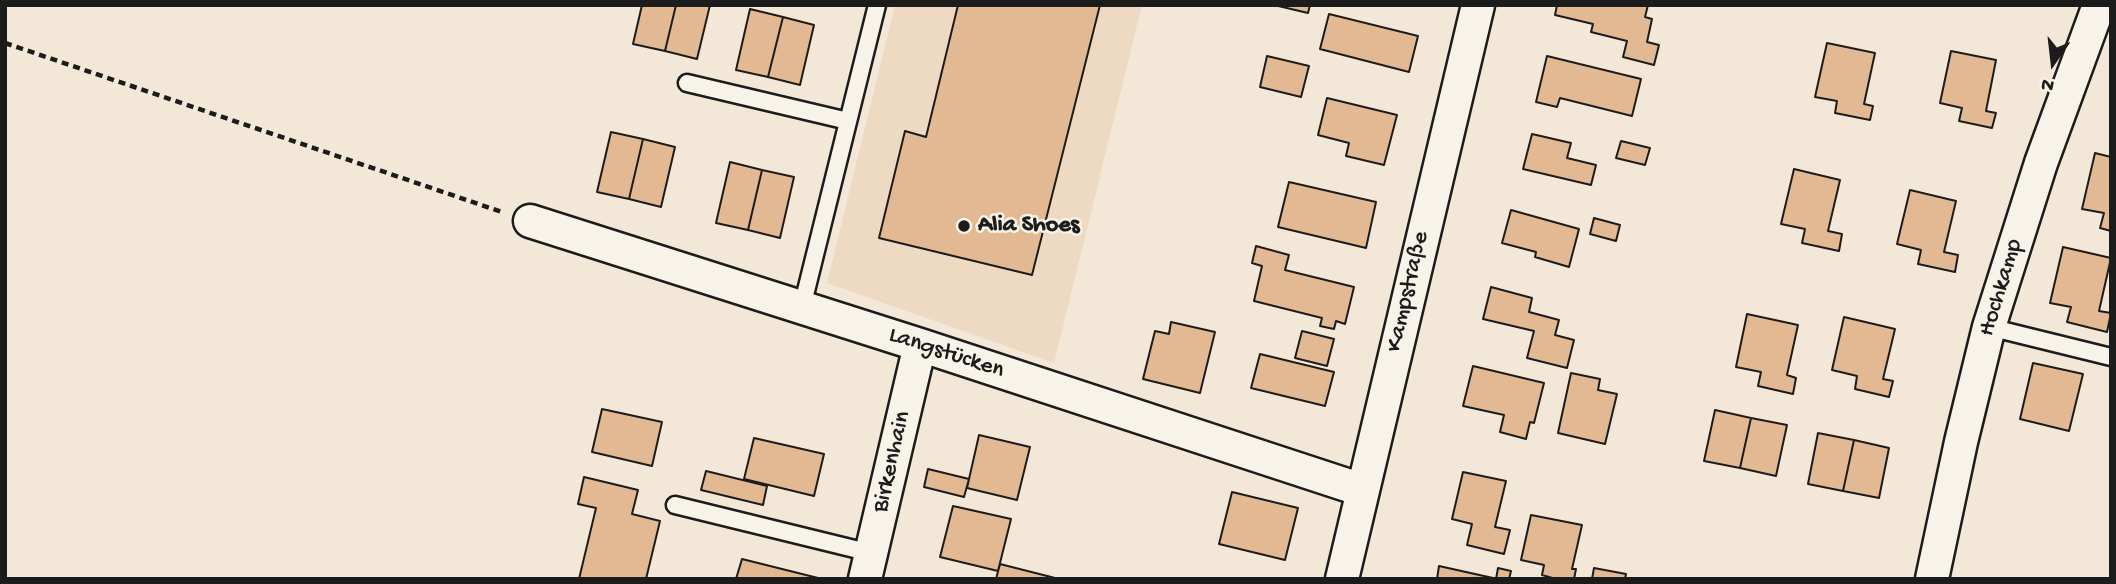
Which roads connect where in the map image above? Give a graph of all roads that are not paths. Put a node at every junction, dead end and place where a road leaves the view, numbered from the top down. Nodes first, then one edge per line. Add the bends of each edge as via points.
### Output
1 (877, 5) edge
2 (1478, 5) edge
3 (2099, 5) edge
4 (687, 83) dead end
5 (848, 121) junction
6 (530, 221) road end
7 (802, 307) junction
8 (1989, 327) junction
9 (920, 345) junction
10 (2111, 356) edge
11 (1362, 490) junction
12 (674, 505) dead end
13 (868, 566) edge
14 (1342, 579) edge
15 (1932, 579) edge

1 - 5 lane
2 - 11 street, Kampstraße
3 - 8 street, Hochkamp via 2040,163
4 - 5 lane
5 - 7 lane
6 - 7 street, Langstücken
7 - 9 street, Langstücken
8 - 10 lane
8 - 15 street, Hochkamp
9 - 11 street, Langstücken
9 - 13 street, Birkenhain
11 - 14 street, Kampstraße
12 - 13 lane

